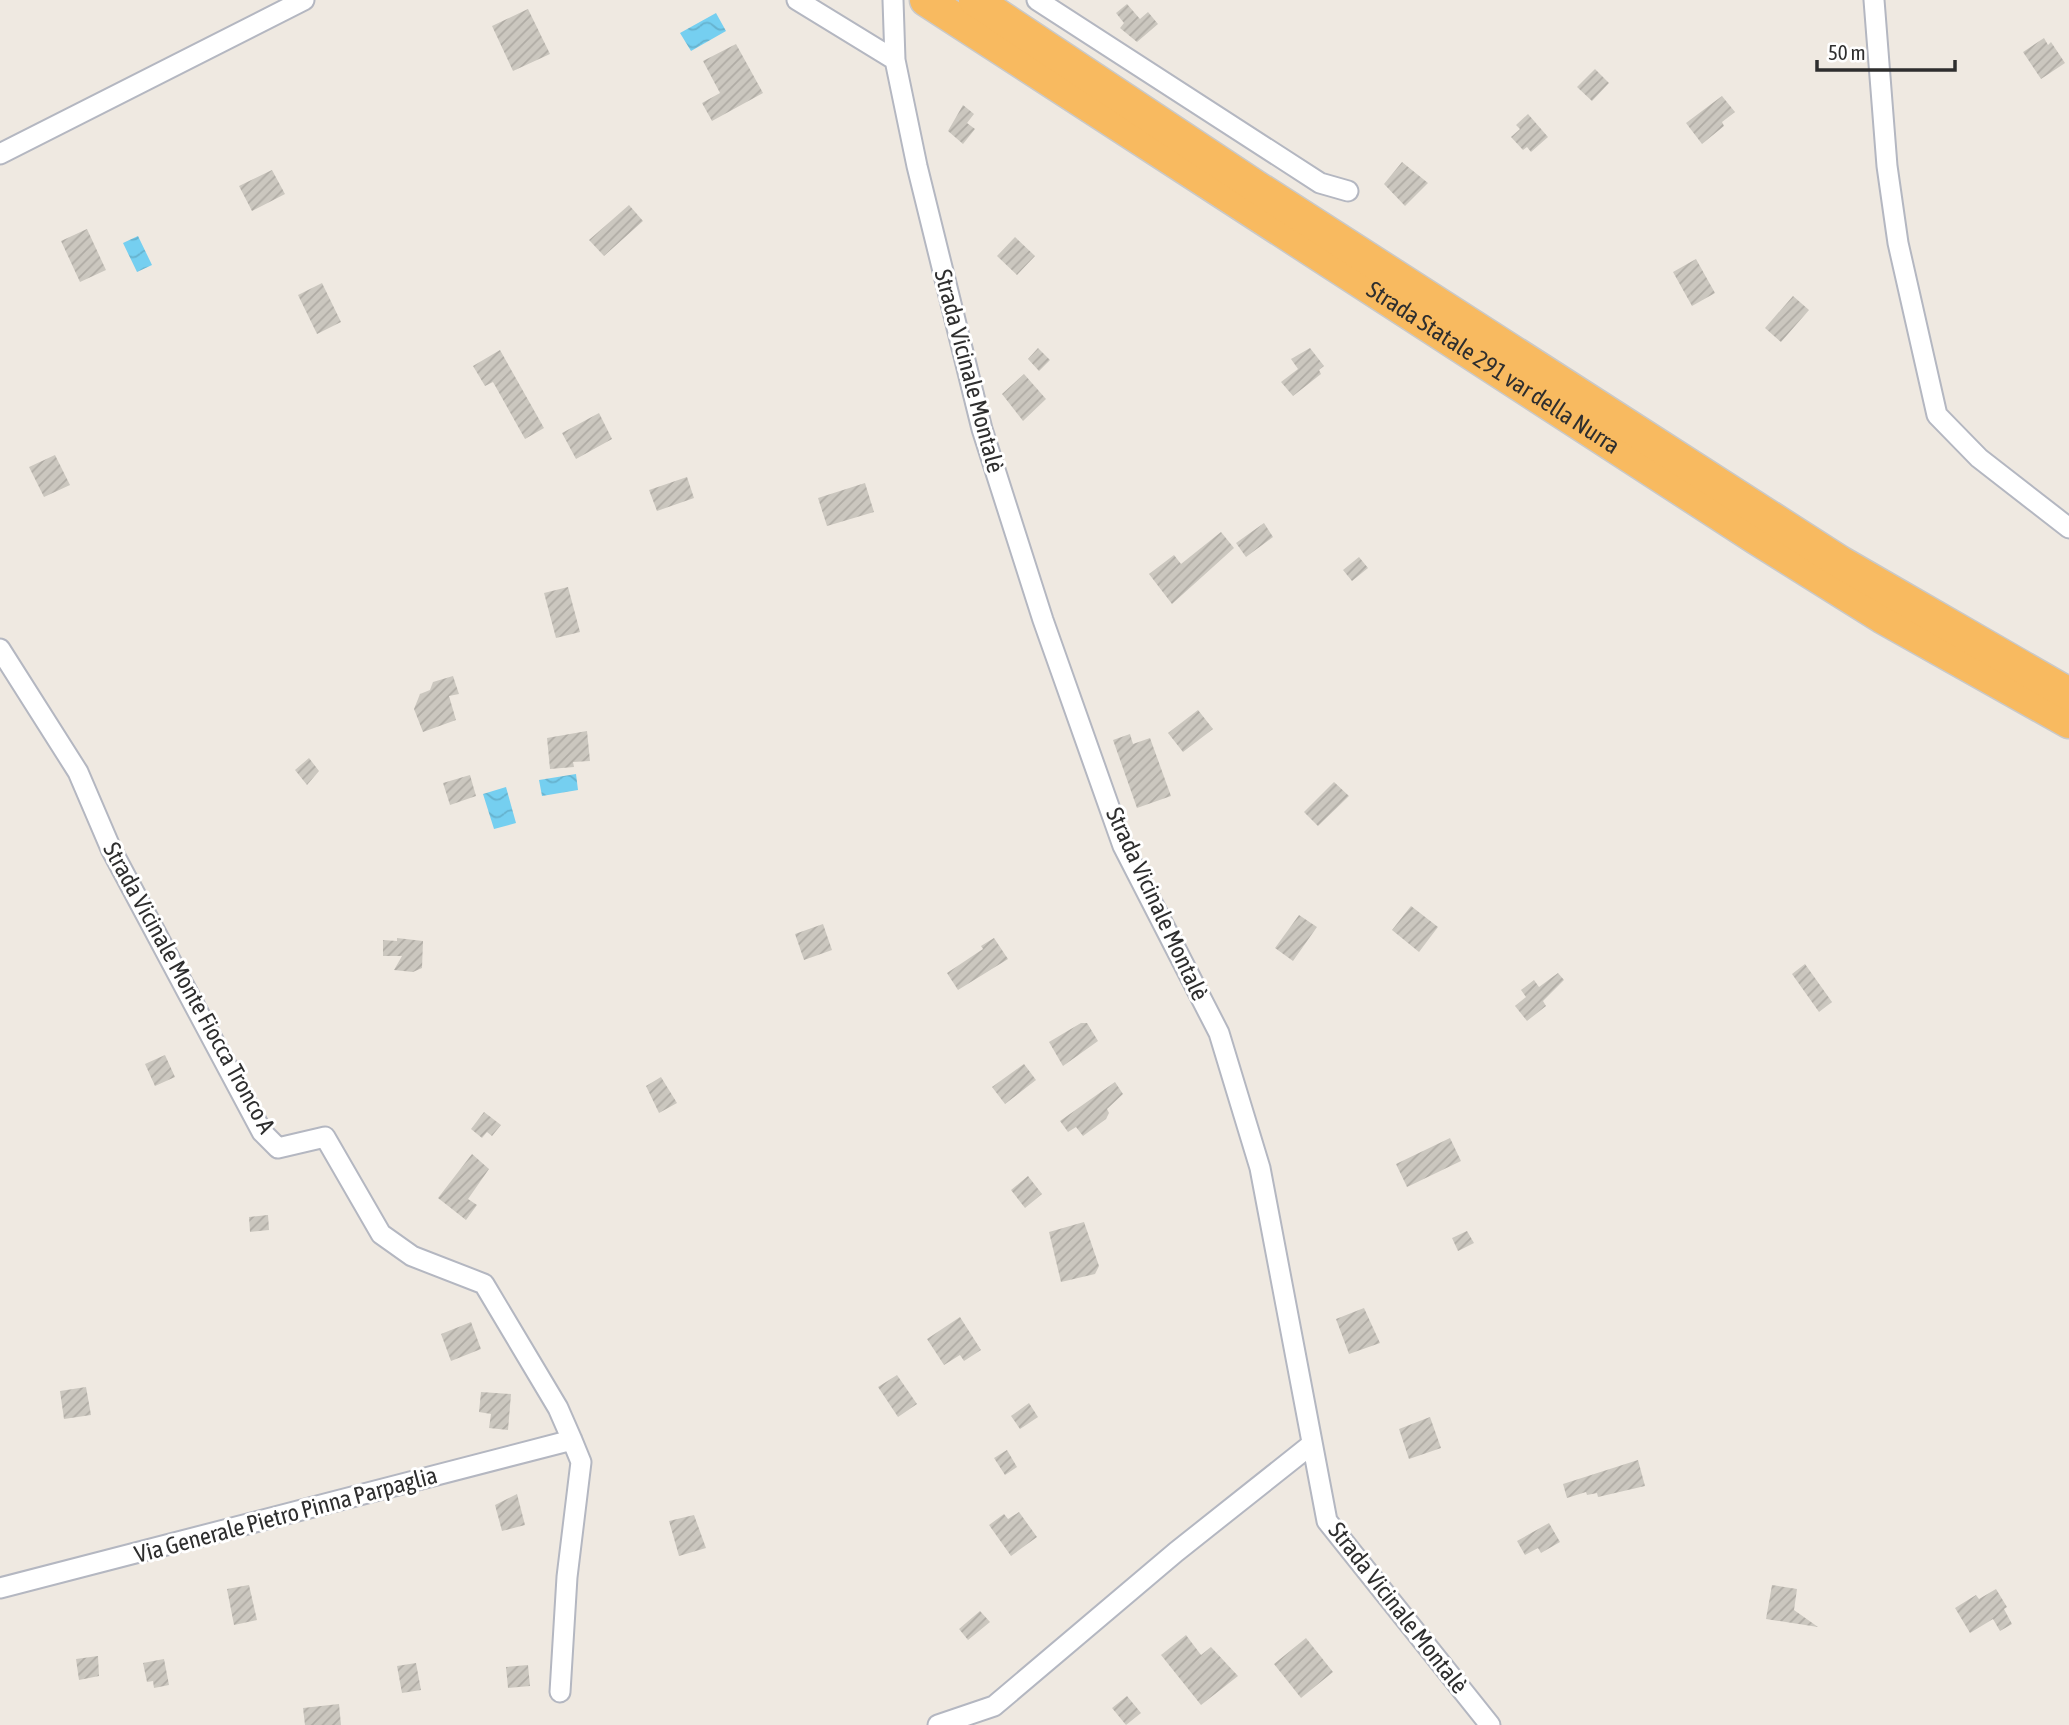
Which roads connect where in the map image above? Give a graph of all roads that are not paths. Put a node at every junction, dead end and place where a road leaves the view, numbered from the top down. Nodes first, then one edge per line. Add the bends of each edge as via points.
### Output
1 (304, 0) edge
2 (797, 0) edge
3 (893, 0) edge
4 (926, 0) edge
5 (975, 0) edge
6 (1037, 0) edge
7 (1874, 0) edge
8 (894, 52) junction
9 (0, 154) edge
10 (1349, 191) dead end
11 (2069, 528) edge
12 (0, 649) edge
13 (2069, 694) edge
14 (2069, 722) edge
15 (572, 1440) junction
16 (1312, 1444) junction
17 (0, 1588) edge
18 (559, 1692) dead end
19 (938, 1725) edge
20 (1490, 1725) edge

1 - 9 street
2 - 8 street
3 - 8 street, Strada Vicinale Montalè
4 - 14 highway, Strada Statale 291 var della Nurra via 1756,538 1882,617
5 - 13 highway, Strada Statale 291 var della Nurra via 1840,562
6 - 10 street via 1320,183
7 - 11 street via 1898,243 1937,415 1979,458
8 - 16 street, Strada Vicinale Montalè via 917,166 982,429 1043,620 1123,846 1219,1033 1260,1168
12 - 15 street, Strada Vicinale Monte Fiocca Tronco A via 78,772 111,849 262,1132 278,1148 325,1137 381,1234 412,1256 484,1284 558,1408
15 - 17 street, Via Generale Pietro Pinna Parpaglia
15 - 18 street, Strada Vicinale Monte Fiocca Tronco A via 581,1462
16 - 19 street via 994,1706
16 - 20 street, Strada Vicinale Montalè via 1327,1521

